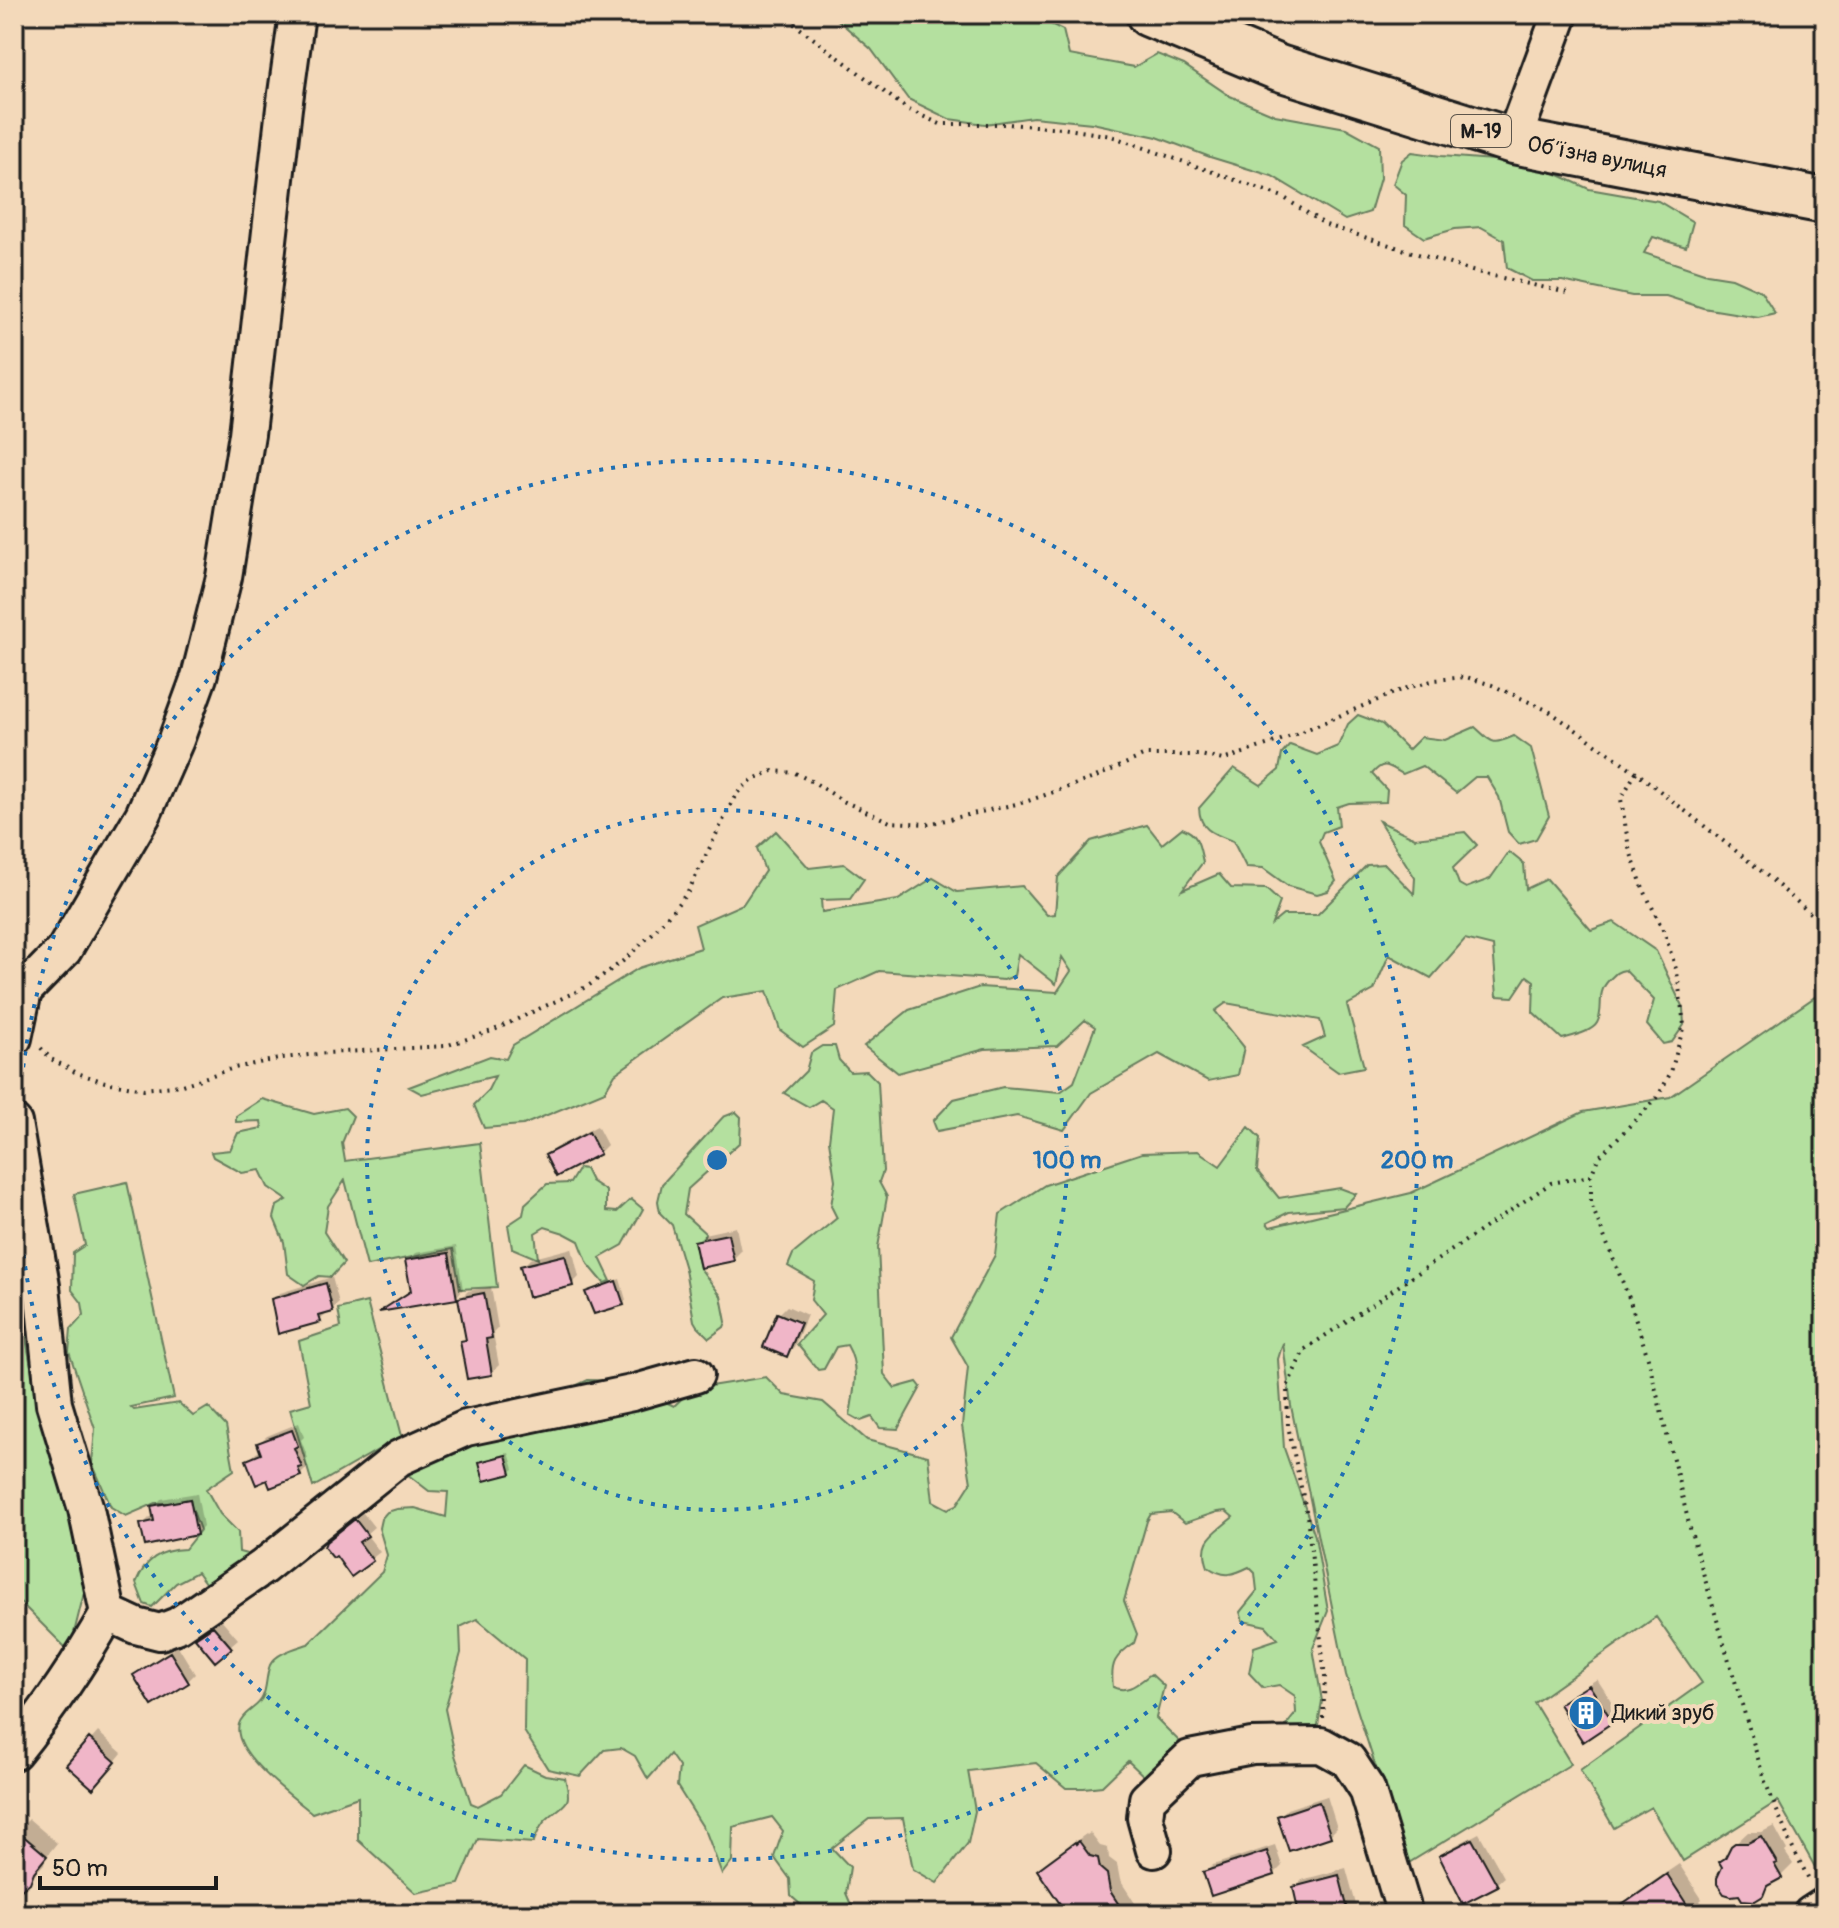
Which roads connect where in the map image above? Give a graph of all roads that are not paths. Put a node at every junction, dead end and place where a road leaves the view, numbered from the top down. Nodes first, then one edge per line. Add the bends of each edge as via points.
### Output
1 (297, 14) edge
2 (1149, 14) edge
3 (1560, 14) edge
4 (1513, 141) junction
5 (1825, 201) edge
6 (19, 989) edge
7 (27, 1043) edge
8 (14, 1123) edge
9 (696, 1375) dead end
10 (108, 1613) junction
11 (14, 1752) edge
12 (1154, 1850) dead end
13 (1405, 1914) edge

1 - 6 street via 247,434 224,577 199,677 143,815 64,950
2 - 4 highway, Обʼїзна вулиця / М-19 via 1279,68
3 - 4 street
4 - 5 highway, Обʼїзна вулиця / М-19
6 - 7 street
8 - 10 street via 42,1286 54,1404 86,1509
9 - 10 street via 466,1428 399,1458 263,1567 178,1625 160,1632
10 - 11 street via 54,1702
12 - 13 street via 1145,1818 1147,1799 1190,1758 1252,1746 1321,1745 1348,1760 1367,1789

